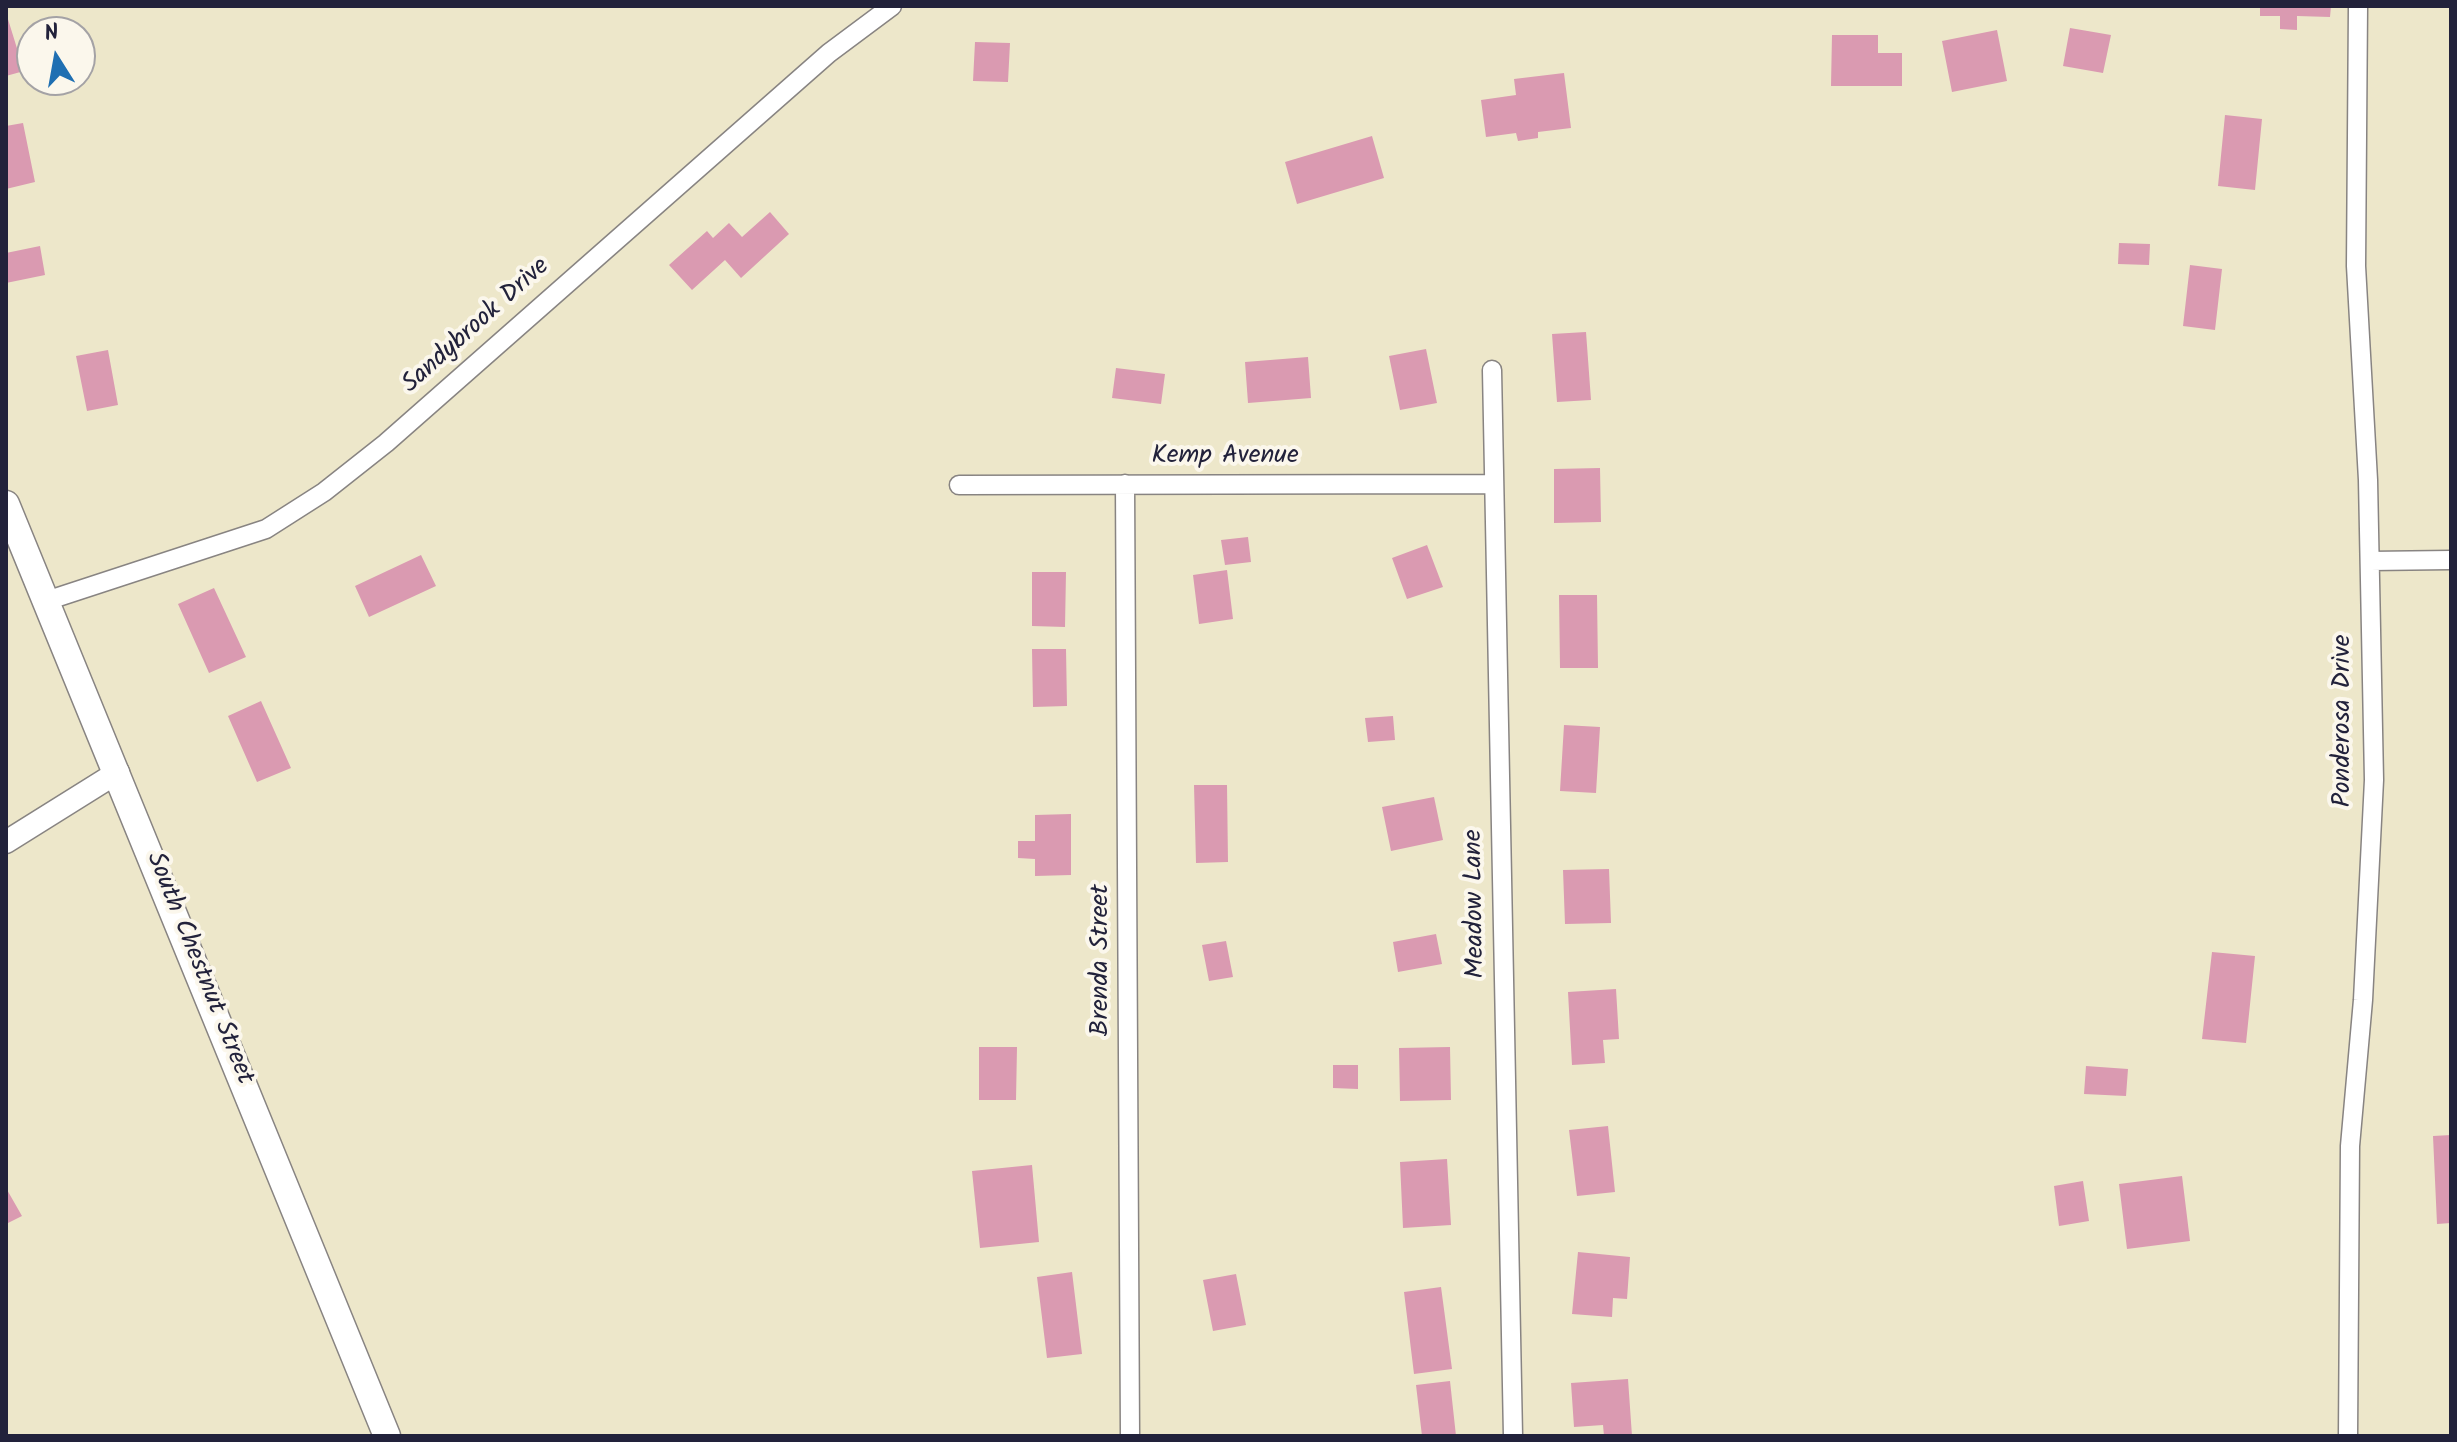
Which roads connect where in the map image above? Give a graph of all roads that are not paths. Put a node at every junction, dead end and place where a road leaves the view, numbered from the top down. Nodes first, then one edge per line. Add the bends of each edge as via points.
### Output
1 (892, 6) edge
2 (2358, 6) edge
3 (1492, 370) dead end
4 (1125, 484) junction
5 (1492, 484) junction
6 (959, 485) dead end
7 (6, 504) edge
8 (2451, 560) edge
9 (2370, 561) junction
10 (46, 601) junction
11 (118, 772) junction
12 (6, 842) edge
13 (387, 1436) edge
14 (1130, 1436) edge
15 (1513, 1436) edge
16 (2348, 1436) edge

1 - 10 street, Sandybrook Drive via 829,53 324,492 266,529
2 - 9 street, Ponderosa Drive via 2356,266
3 - 5 street, Meadow Lane
4 - 5 street, Kemp Avenue
4 - 6 street, Kemp Avenue
4 - 14 street, Brenda Street
5 - 15 street, Meadow Lane
7 - 10 main road, South Chestnut Street
8 - 9 street
9 - 16 street, Ponderosa Drive via 2374,780 2350,1146
10 - 11 main road, South Chestnut Street
11 - 12 street
11 - 13 main road, South Chestnut Street

